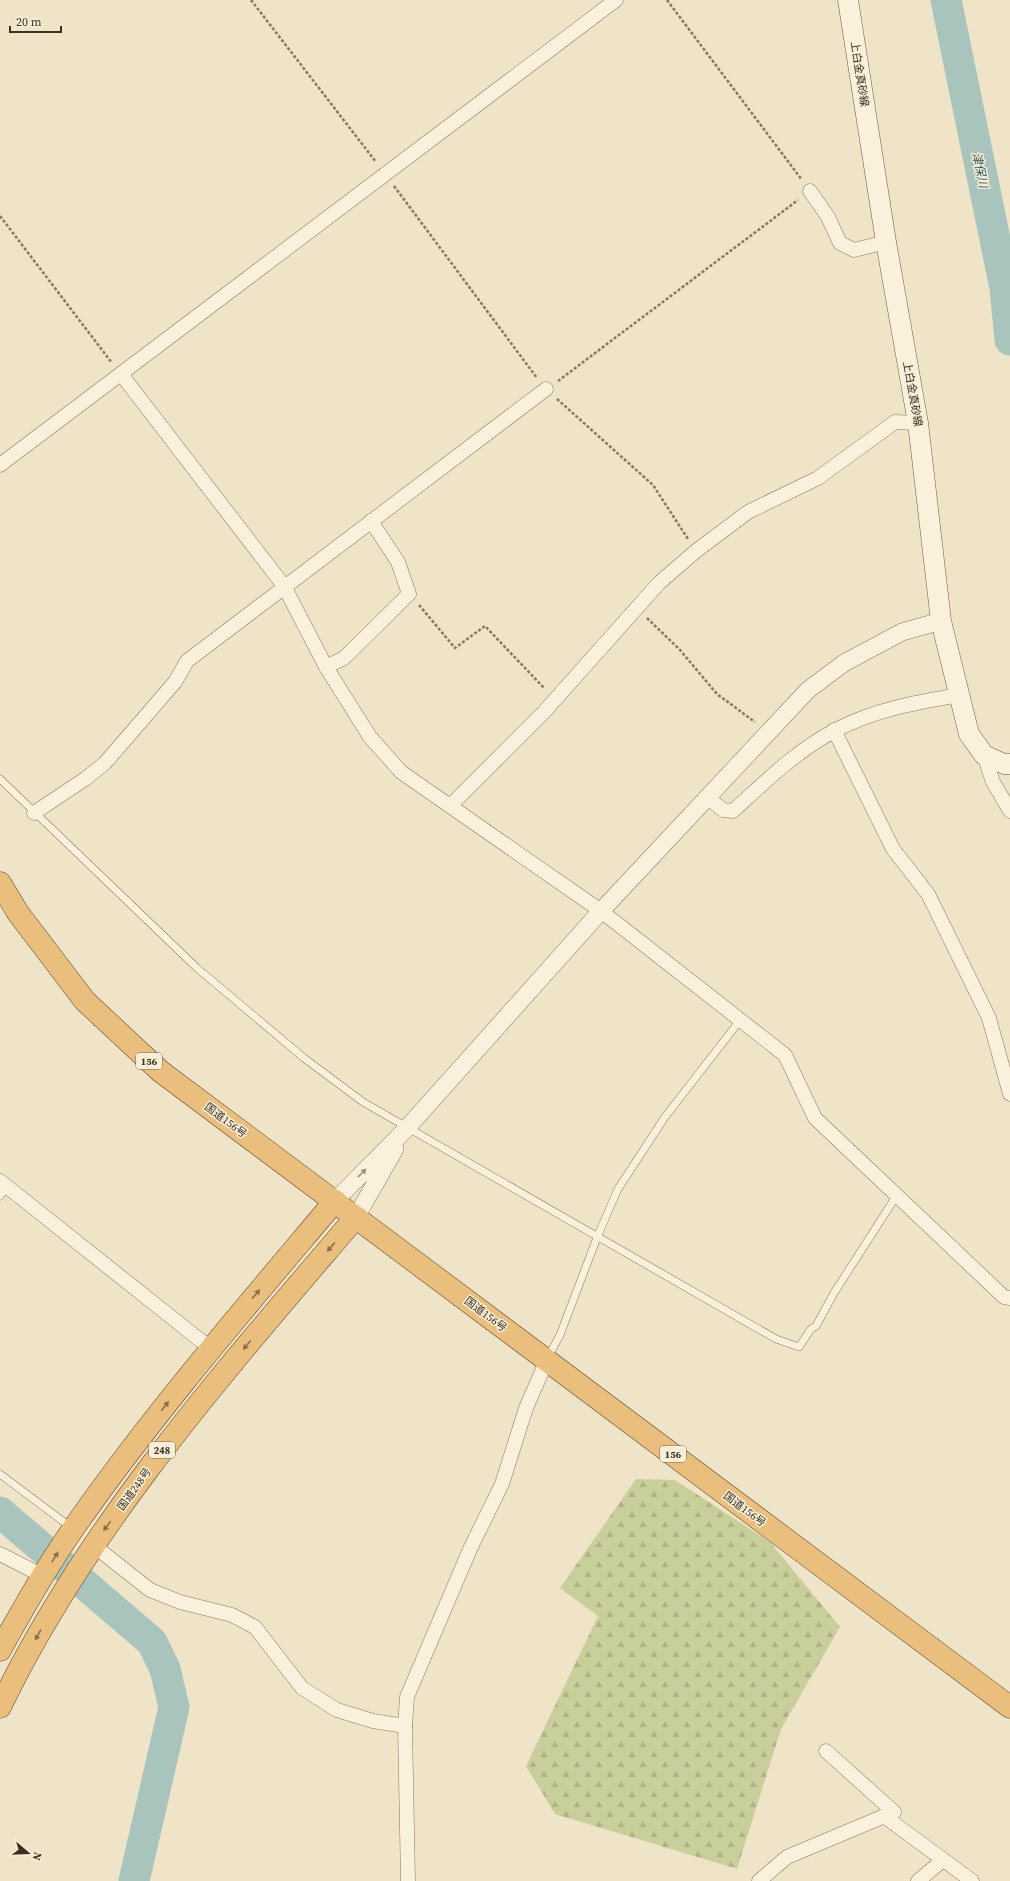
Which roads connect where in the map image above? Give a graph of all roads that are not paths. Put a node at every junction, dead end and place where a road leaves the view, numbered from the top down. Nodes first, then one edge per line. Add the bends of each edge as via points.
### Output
1 (616, 0) edge
2 (848, 0) edge
3 (810, 191) road end
4 (886, 242) junction
5 (121, 374) junction
6 (546, 389) road end
7 (918, 423) junction
8 (0, 465) edge
9 (371, 521) junction
10 (284, 586) junction
11 (941, 621) junction
12 (326, 667) junction
13 (959, 695) junction
14 (834, 730) junction
15 (984, 755) junction
16 (1007, 764) edge
17 (0, 779) edge
18 (707, 797) junction
19 (451, 805) junction
20 (1010, 811) edge
21 (34, 813) junction
22 (0, 883) edge
23 (600, 911) junction
24 (741, 1019) junction
25 (1010, 1094) edge
26 (407, 1128) junction
27 (2, 1188) edge
28 (896, 1195) junction
29 (335, 1201) junction
30 (356, 1217) junction
31 (598, 1235) junction
32 (1010, 1298) edge
33 (210, 1348) junction
34 (547, 1360) junction
35 (0, 1474) edge
36 (73, 1529) junction
37 (93, 1545) junction
38 (0, 1554) edge
39 (43, 1576) junction
40 (0, 1650) edge
41 (0, 1707) edge
42 (1010, 1707) edge
43 (405, 1726) junction
44 (826, 1751) dead end
45 (884, 1816) junction
46 (943, 1860) junction
47 (408, 1881) edge
48 (759, 1881) edge
49 (918, 1881) edge
50 (972, 1881) edge

1 - 5 street
2 - 4 main road, 上白金真砂線
3 - 4 street via 828,217 840,243 854,250
4 - 7 main road, 上白金真砂線
5 - 8 street
5 - 10 street
6 - 9 street
7 - 11 main road, 上白金真砂線
7 - 19 street via 895,422 818,478 748,512 696,551 659,583 544,712
9 - 10 street
9 - 12 street via 398,562 409,594 344,658
10 - 12 street
10 - 21 street via 188,661 174,682 105,762 85,779
11 - 13 main road, 上白金真砂線
11 - 18 street via 902,632 844,663 808,690
12 - 19 street via 370,737 401,772
13 - 14 street via 885,711
13 - 15 main road, 上白金真砂線 via 969,734
14 - 18 street via 798,754 734,811 723,810
14 - 25 street via 893,849 928,894 989,1018
15 - 16 main road
15 - 20 street via 993,782
17 - 21 lane
18 - 23 street
19 - 23 street
21 - 26 lane via 197,968 304,1058 363,1102
22 - 29 highway, 国道156号 / 156 via 18,913 85,1001 160,1071
23 - 24 street
23 - 26 street
24 - 28 street via 785,1055 815,1118
24 - 31 lane via 665,1117 618,1189
29 -> 26 street
26 - 30 street
26 - 31 lane
27 - 33 street
28 - 31 lane via 816,1326 799,1347 776,1339 716,1306
28 - 32 street via 1004,1297
29 - 30 highway, 国道156号 / 156
33 -> 29 highway, 248
30 - 34 highway, 国道156号 / 156
30 -> 37 highway, 国道248号 / 248 via 231,1364
31 - 34 lane via 560,1334
36 -> 33 highway, 248
34 - 42 highway, 国道156号 / 156
34 - 43 street via 526,1408 502,1484 471,1546 407,1697
35 - 36 lane
39 -> 36 highway, 248
37 -> 41 highway, 国道248号 / 248 via 47,1618
37 - 43 street via 150,1590 180,1602 232,1615 256,1627 302,1688 336,1710 373,1721
38 - 39 street
39 - 40 highway, 248
43 - 47 street
44 - 45 street via 894,1812
45 - 46 street
45 - 48 street via 787,1857
46 - 49 street
46 - 50 street

